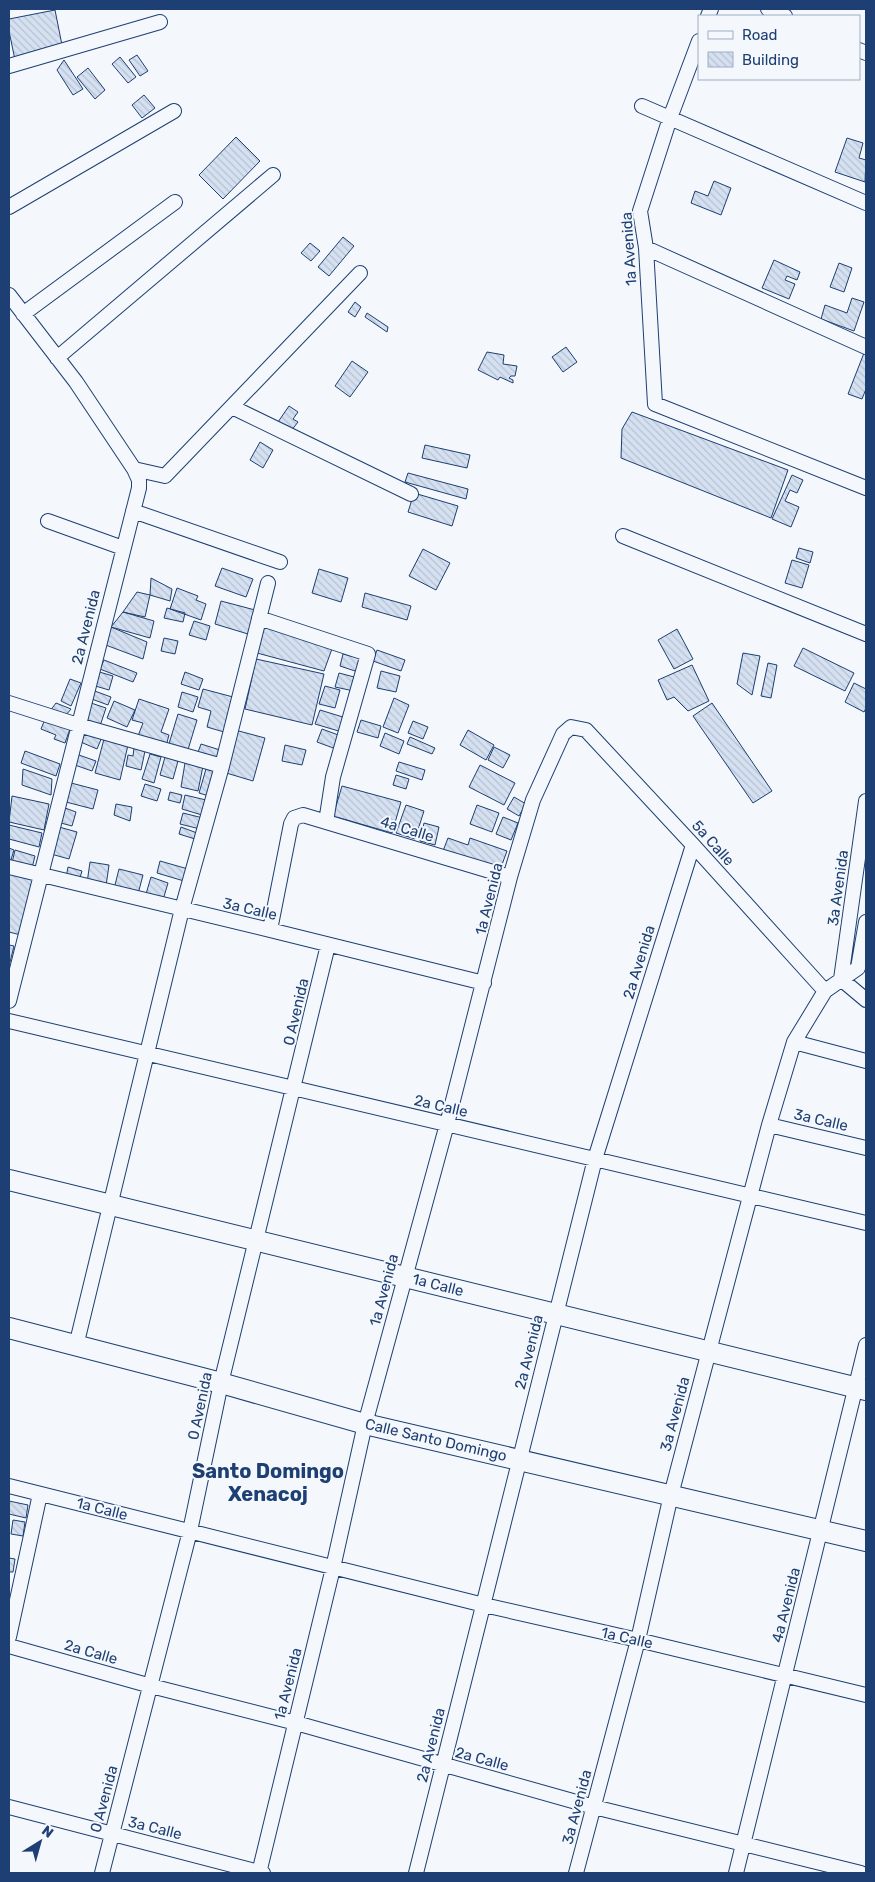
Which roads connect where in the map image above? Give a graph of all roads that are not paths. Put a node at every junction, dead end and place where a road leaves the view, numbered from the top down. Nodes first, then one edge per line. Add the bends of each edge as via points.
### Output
1 (768, 9) edge
2 (783, 15) edge
3 (160, 22) dead end
4 (698, 44) edge
5 (9, 66) edge
6 (642, 106) dead end
7 (174, 111) dead end
8 (670, 118) junction
9 (273, 175) dead end
10 (175, 202) dead end
11 (866, 204) edge
12 (9, 207) edge
13 (646, 248) junction
14 (360, 273) dead end
15 (9, 296) edge
16 (23, 314) junction
17 (866, 347) edge
18 (57, 358) junction
19 (232, 408) junction
20 (134, 469) junction
21 (866, 488) edge
22 (411, 494) dead end
23 (133, 511) junction
24 (48, 520) dead end
25 (623, 536) dead end
26 (123, 548) junction
27 (280, 562) dead end
28 (268, 583) dead end
29 (259, 618) junction
30 (866, 634) edge
31 (9, 703) edge
32 (78, 725) junction
33 (571, 726) joint
34 (222, 766) junction
35 (866, 801) edge
36 (326, 822) junction
37 (693, 845) junction
38 (9, 867) edge
39 (40, 875) junction
40 (510, 877) junction
41 (182, 909) junction
42 (866, 922) edge
43 (270, 930) junction
44 (328, 945) junction
45 (841, 979) junction
46 (484, 984) junction
47 (825, 991) junction
48 (866, 1000) edge
49 (9, 1001) edge
50 (9, 1021) edge
51 (794, 1042) junction
52 (148, 1054) junction
53 (866, 1061) edge
54 (294, 1088) junction
55 (447, 1124) junction
56 (769, 1125) junction
57 (866, 1148) edge
58 (595, 1159) junction
59 (9, 1180) edge
60 (751, 1196) junction
61 (110, 1204) junction
62 (866, 1223) edge
63 (256, 1240) junction
64 (405, 1277) junction
65 (556, 1314) junction
66 (9, 1328) edge
67 (866, 1345) edge
68 (76, 1346) junction
69 (709, 1351) junction
70 (221, 1383) junction
71 (861, 1389) edge
72 (365, 1424) junction
73 (519, 1459) junction
74 (9, 1486) edge
75 (40, 1494) junction
76 (671, 1495) junction
77 (821, 1530) junction
78 (190, 1531) junction
79 (866, 1540) edge
80 (333, 1568) junction
81 (484, 1605) junction
82 (9, 1637) edge
83 (638, 1640) junction
84 (9, 1646) edge
85 (785, 1676) junction
86 (151, 1686) junction
87 (866, 1695) edge
88 (296, 1723) junction
89 (442, 1765) junction
90 (9, 1807) edge
91 (594, 1807) junction
92 (111, 1834) junction
93 (744, 1844) junction
94 (102, 1873) edge
95 (261, 1873) edge
96 (416, 1873) edge
97 (576, 1873) edge
98 (736, 1873) edge
99 (861, 1873) edge

1 - 2 street
3 - 5 street
4 - 8 street, 1a Avenida
6 - 8 street
7 - 12 street
8 - 11 street
8 - 13 street, 1a Avenida via 640,211
9 - 18 street
10 - 16 street
13 - 17 street
13 - 21 street, 1a Avenida via 655,404
14 - 19 street
15 - 16 street, 2a Avenida
16 - 18 street, 2a Avenida
18 - 20 street, 2a Avenida
19 - 20 street via 165,476
19 - 22 street
20 - 23 street, 2a Avenida via 139,488
23 - 26 street, 2a Avenida
23 - 27 street
24 - 26 street
25 - 30 street
26 - 32 street, 2a Avenida
28 - 29 street
29 - 34 street
29 - 36 street via 368,654 333,777
31 - 32 street
32 - 34 street
32 - 39 street, 2a Avenida
33 - 37 street, 5a Calle via 586,730
33 - 40 street, 1a Avenida via 563,734 533,800
34 - 41 street
35 - 45 street, 3a Avenida
36 - 40 street, 4a Calle
36 - 43 street, 4a Calle via 303,815 294,818
37 - 47 street, 5a Calle
37 - 58 street, 2a Avenida
38 - 39 street, 3a Calle
39 - 41 street, 3a Calle
39 - 49 street, 2a Avenida
40 - 46 street, 1a Avenida
41 - 43 street, 3a Calle
41 - 52 street
42 - 45 street, 3a Avenida via 858,968
43 - 44 street, 3a Calle
44 - 46 street, 3a Calle
44 - 54 street, 0 Avenida
45 - 47 street, 3a Avenida
45 - 48 street
46 - 55 street, 1a Avenida
47 - 51 street, 3a Avenida
50 - 52 street, 2a Calle
51 - 53 street
51 - 56 street, 3a Avenida
52 - 54 street, 2a Calle
52 - 61 street
54 - 55 street, 2a Calle
54 - 63 street, 0 Avenida
55 - 58 street, 2a Calle
55 - 64 street, 1a Avenida
56 - 57 street, 3a Calle
56 - 60 street, 3a Avenida
58 - 60 street, 2a Calle
58 - 65 street, 2a Avenida
59 - 61 main road, 1a Calle
60 - 62 street, 2a Calle
60 - 69 street, 3a Avenida
61 - 63 main road, 1a Calle
61 - 68 street
63 - 64 main road, 1a Calle
63 - 70 street, 0 Avenida
64 - 65 main road, 1a Calle
64 - 72 street, 1a Avenida
65 - 69 main road, 1a Calle
65 - 73 street, 2a Avenida
66 - 68 main road, Calle Santo Domingo
67 - 71 street, 4a Avenida
68 - 70 main road, Calle Santo Domingo
69 - 71 main road, 1a Calle
69 - 76 street, 3a Avenida
70 - 72 main road, Calle Santo Domingo
70 - 78 street, 0 Avenida
71 - 77 street, 4a Avenida
72 - 73 main road, Calle Santo Domingo
72 - 80 street, 1a Avenida
73 - 76 main road, Calle Santo Domingo
73 - 81 street, 2a Avenida
74 - 75 street, 1a Calle
75 - 78 street, 1a Calle
75 - 82 street
76 - 77 main road, Calle Santo Domingo
76 - 83 street, 3a Avenida
77 - 79 main road, Calle Santo Domingo
77 - 85 street, 4a Avenida
78 - 80 street, 1a Calle
78 - 86 street, 0 Avenida
80 - 81 street, 1a Calle
80 - 88 street, 1a Avenida
81 - 83 street, 1a Calle
81 - 89 street, 2a Avenida
83 - 85 street, 1a Calle
83 - 91 street, 3a Avenida
84 - 86 street, 2a Calle
85 - 87 street, 1a Calle
85 - 93 street, 4a Avenida
86 - 88 street, 2a Calle
86 - 92 street, 0 Avenida
88 - 89 street, 2a Calle
88 - 95 street, 1a Avenida
89 - 91 street, 2a Calle
89 - 96 street, 2a Avenida
90 - 92 street, 3a Calle
91 - 93 street, 2a Calle
91 - 97 street, 3a Avenida
92 - 94 street, 0 Avenida
92 - 95 street, 3a Calle
93 - 98 street, 4a Avenida
93 - 99 street, 2a Calle

